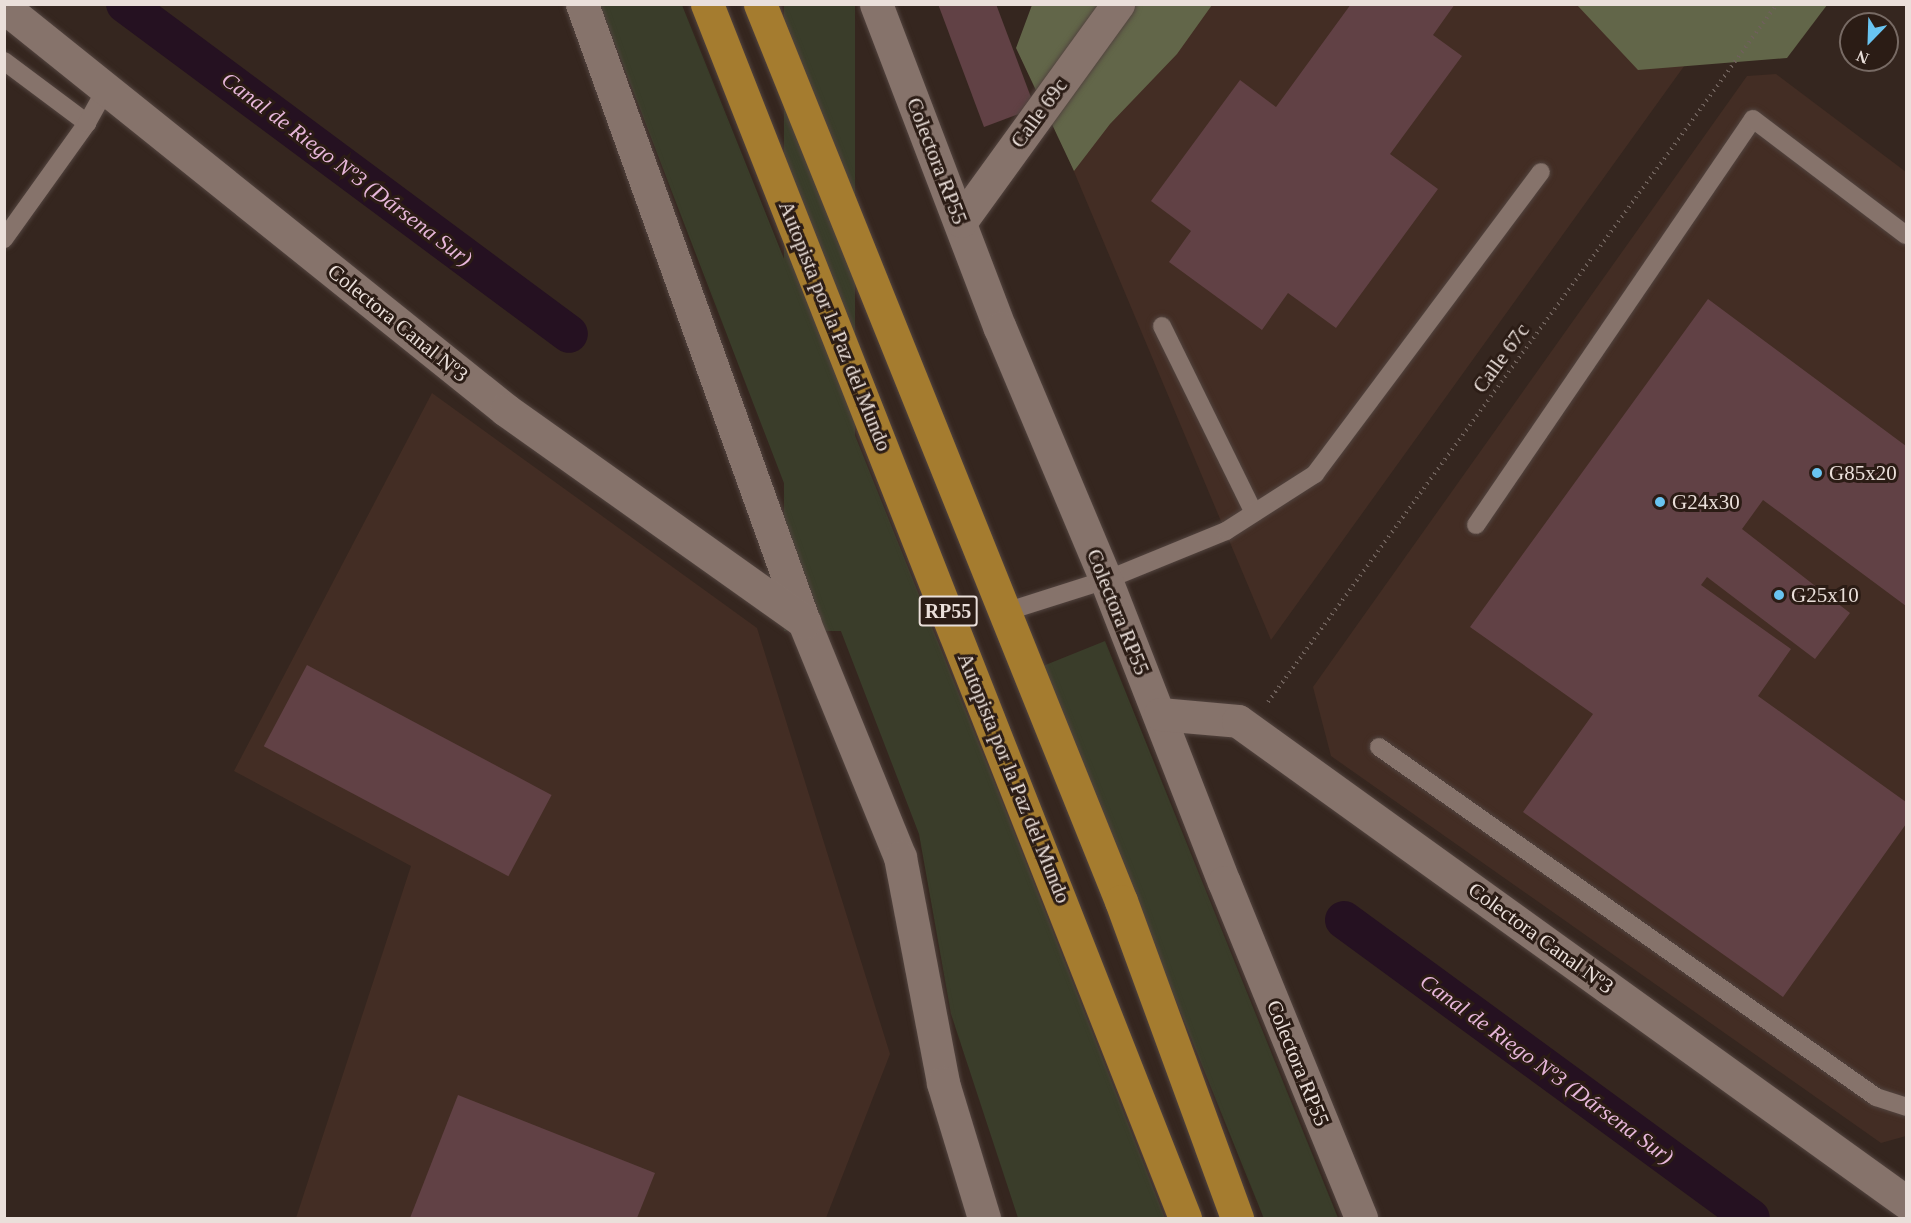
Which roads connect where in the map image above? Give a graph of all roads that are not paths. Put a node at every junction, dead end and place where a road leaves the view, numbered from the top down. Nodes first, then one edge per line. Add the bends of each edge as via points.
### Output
1 (582, 4) edge
2 (707, 4) edge
3 (760, 4) edge
4 (876, 4) edge
5 (1118, 4) edge
6 (4, 7) edge
7 (4, 61) edge
8 (106, 89) junction
9 (87, 123) junction
10 (1541, 172) dead end
11 (961, 221) junction
12 (1906, 235) edge
13 (4, 239) edge
14 (1162, 326) dead end
15 (1254, 513) junction
16 (1476, 525) dead end
17 (1106, 580) junction
18 (1005, 612) junction
19 (804, 622) junction
20 (1160, 714) junction
21 (1379, 747) dead end
22 (1906, 1107) edge
23 (1906, 1202) edge
24 (984, 1218) edge
25 (1185, 1218) edge
26 (1237, 1218) edge
27 (1361, 1218) edge

1 - 19 street
2 - 25 highway, Autopista por la Paz del Mundo / RP55
3 - 18 highway, RP55
4 - 11 street, Colectora RP55
5 - 11 street, Calle 69c
6 - 8 street, Colectora Canal Nº3
7 - 9 lane
8 - 9 lane
8 - 19 street, Colectora Canal Nº3 via 506,410
9 - 13 lane
10 - 15 lane via 1315,474
11 - 17 street, Colectora RP55 via 1000,328
12 - 16 lane via 1753,119
14 - 15 lane
15 - 17 lane via 1226,531
17 - 18 lane
17 - 20 street, Colectora RP55
18 - 26 highway, RP55 via 1120,901
19 - 24 street via 900,857 943,1083
20 - 23 street, Colectora Canal Nº3 via 1238,721
20 - 27 street, Colectora RP55
21 - 22 lane via 1876,1097

